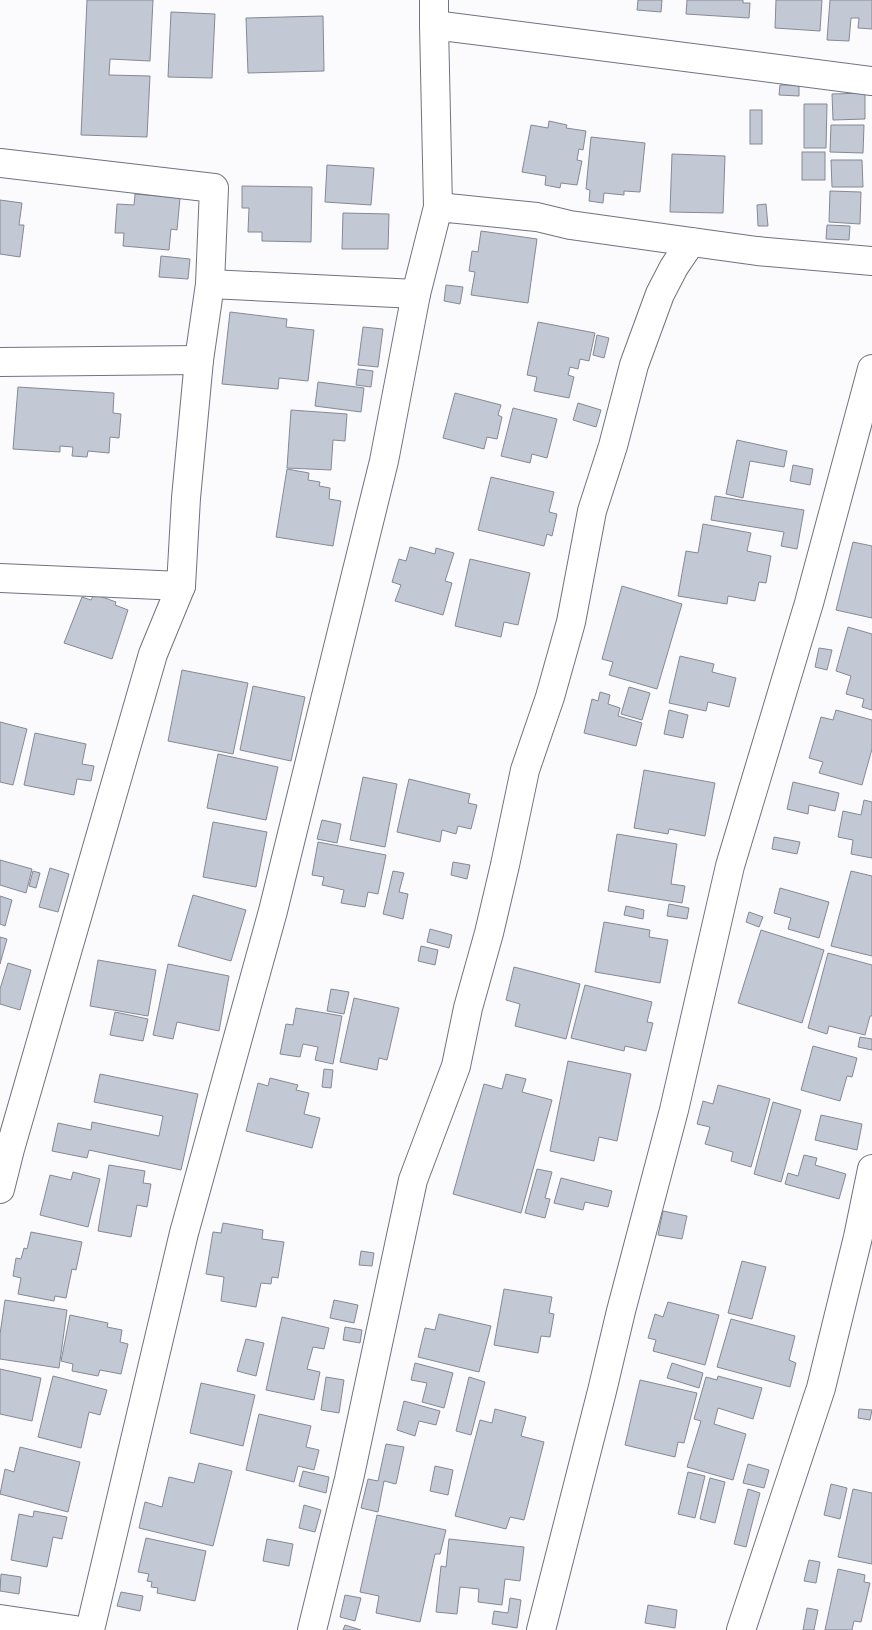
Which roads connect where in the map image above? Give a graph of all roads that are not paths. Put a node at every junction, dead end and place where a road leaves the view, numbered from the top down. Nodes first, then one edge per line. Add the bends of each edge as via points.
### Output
1 (434, 13) edge
2 (872, 81) edge
3 (0, 163) edge
4 (438, 208) junction
5 (691, 242) junction
6 (872, 261) edge
7 (210, 284) junction
8 (416, 294) junction
9 (199, 360) junction
10 (0, 362) edge
11 (872, 369) edge
12 (0, 578) edge
13 (181, 586) junction
14 (872, 1169) edge
15 (0, 1190) edge
16 (0, 1619) edge
17 (75, 1630) edge
18 (90, 1630) edge
19 (312, 1630) edge
20 (541, 1630) edge
21 (741, 1630) edge

1 - 2 street
1 - 4 street
3 - 7 street via 214,188
4 - 5 street via 537,217
4 - 8 street
5 - 6 street
5 - 19 street via 660,294 634,366 592,512 572,622 525,770 456,1066 413,1180 349,1479
7 - 8 street
7 - 9 street
8 - 18 street via 381,471 273,911 184,1233
9 - 10 street
9 - 13 street
11 - 20 street via 809,603 730,866 674,1110
12 - 13 street
13 - 15 street via 153,654
14 - 21 street via 821,1388
16 - 17 street

